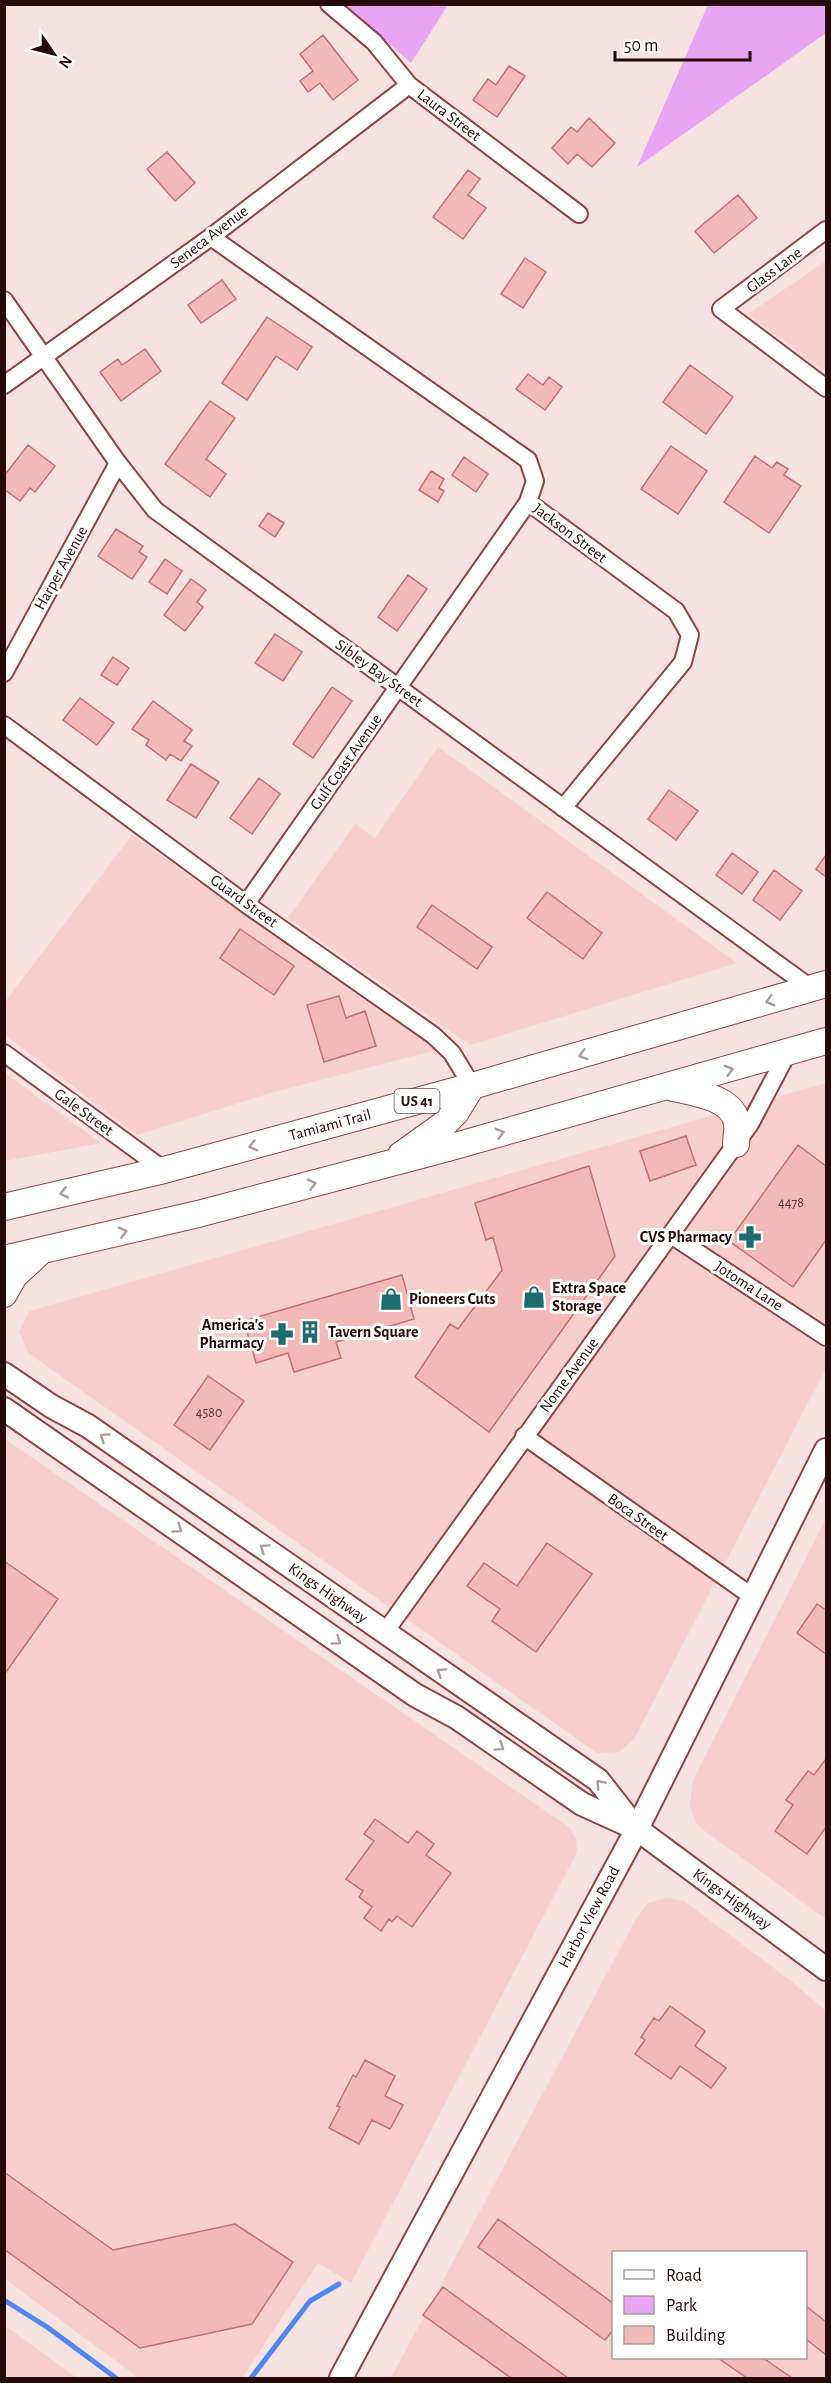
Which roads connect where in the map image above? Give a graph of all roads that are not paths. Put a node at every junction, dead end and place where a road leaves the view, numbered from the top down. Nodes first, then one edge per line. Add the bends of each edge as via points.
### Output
1 (329, 4) edge
2 (409, 85) junction
3 (579, 214) dead end
4 (826, 230) edge
5 (211, 237) junction
6 (4, 300) edge
7 (45, 356) junction
8 (4, 385) edge
9 (826, 388) edge
10 (118, 463) junction
11 (528, 502) junction
12 (4, 673) edge
13 (398, 687) junction
14 (4, 725) edge
15 (563, 808) junction
16 (246, 904) junction
17 (819, 987) edge
18 (826, 1041) edge
19 (4, 1053) edge
20 (787, 1054) junction
21 (472, 1086) junction
22 (669, 1087) junction
23 (736, 1144) junction
24 (388, 1164) junction
25 (164, 1170) junction
26 (4, 1207) edge
27 (671, 1235) junction
28 (42, 1251) junction
29 (4, 1259) edge
30 (4, 1294) edge
31 (826, 1337) edge
32 (4, 1374) edge
33 (4, 1409) edge
34 (524, 1436) junction
35 (826, 1450) edge
36 (148, 1468) junction
37 (130, 1496) junction
38 (753, 1597) junction
39 (384, 1632) junction
40 (637, 1830) junction
41 (826, 1969) edge
42 (340, 2379) edge

1 - 2 street, Laura Street via 374,42
2 - 3 street, Laura Street
2 - 5 street, Seneca Avenue
4 - 9 street, Glass Lane via 721,309
5 - 7 street, Seneca Avenue
5 - 11 street, Jackson Street via 528,460 535,481
6 - 7 street, Sibley Bay Street
7 - 8 street, Seneca Avenue
7 - 10 street, Sibley Bay Street
10 - 12 street, Harper Avenue
10 - 13 street, Sibley Bay Street via 155,510
11 - 13 street, Gulf Coast Avenue
11 - 15 street, Jackson Street via 676,611 690,635 683,662
13 - 15 street, Sibley Bay Street
13 - 16 street, Gulf Coast Avenue
14 - 16 street, Guard Street
15 - 17 street, Sibley Bay Street
16 - 21 street, Guard Street via 433,1035 452,1053
17 -> 21 main road, Tamiami Trail / US 41
18 - 20 main road
19 - 25 street, Gale Street
22 -> 20 main road
20 - 23 street, Nome Avenue
21 - 24 main road via 443,1125
21 -> 25 main road, Tamiami Trail / US 41
22 - 23 main road via 720,1101 731,1108 737,1124
24 -> 22 main road
23 - 27 street, Nome Avenue
28 -> 24 main road
25 -> 26 main road, Tamiami Trail / US 41
27 - 31 street, Jotoma Lane
27 - 34 street, Nome Avenue
28 - 29 main road
28 - 30 main road via 14,1276
36 -> 32 main road, Kings Highway
33 - 37 main road, Kings Highway
34 - 38 street, Boca Street
34 - 39 street, Nome Avenue
35 - 38 main road, Harbor View Road
36 - 37 main road
39 -> 36 main road, Kings Highway
37 -> 40 main road, Kings Highway via 415,1695 456,1717 582,1804
38 - 40 main road, Harbor View Road
40 -> 39 main road, Kings Highway via 598,1780
40 - 41 main road, Kings Highway
40 - 42 main road, Harbor View Road

